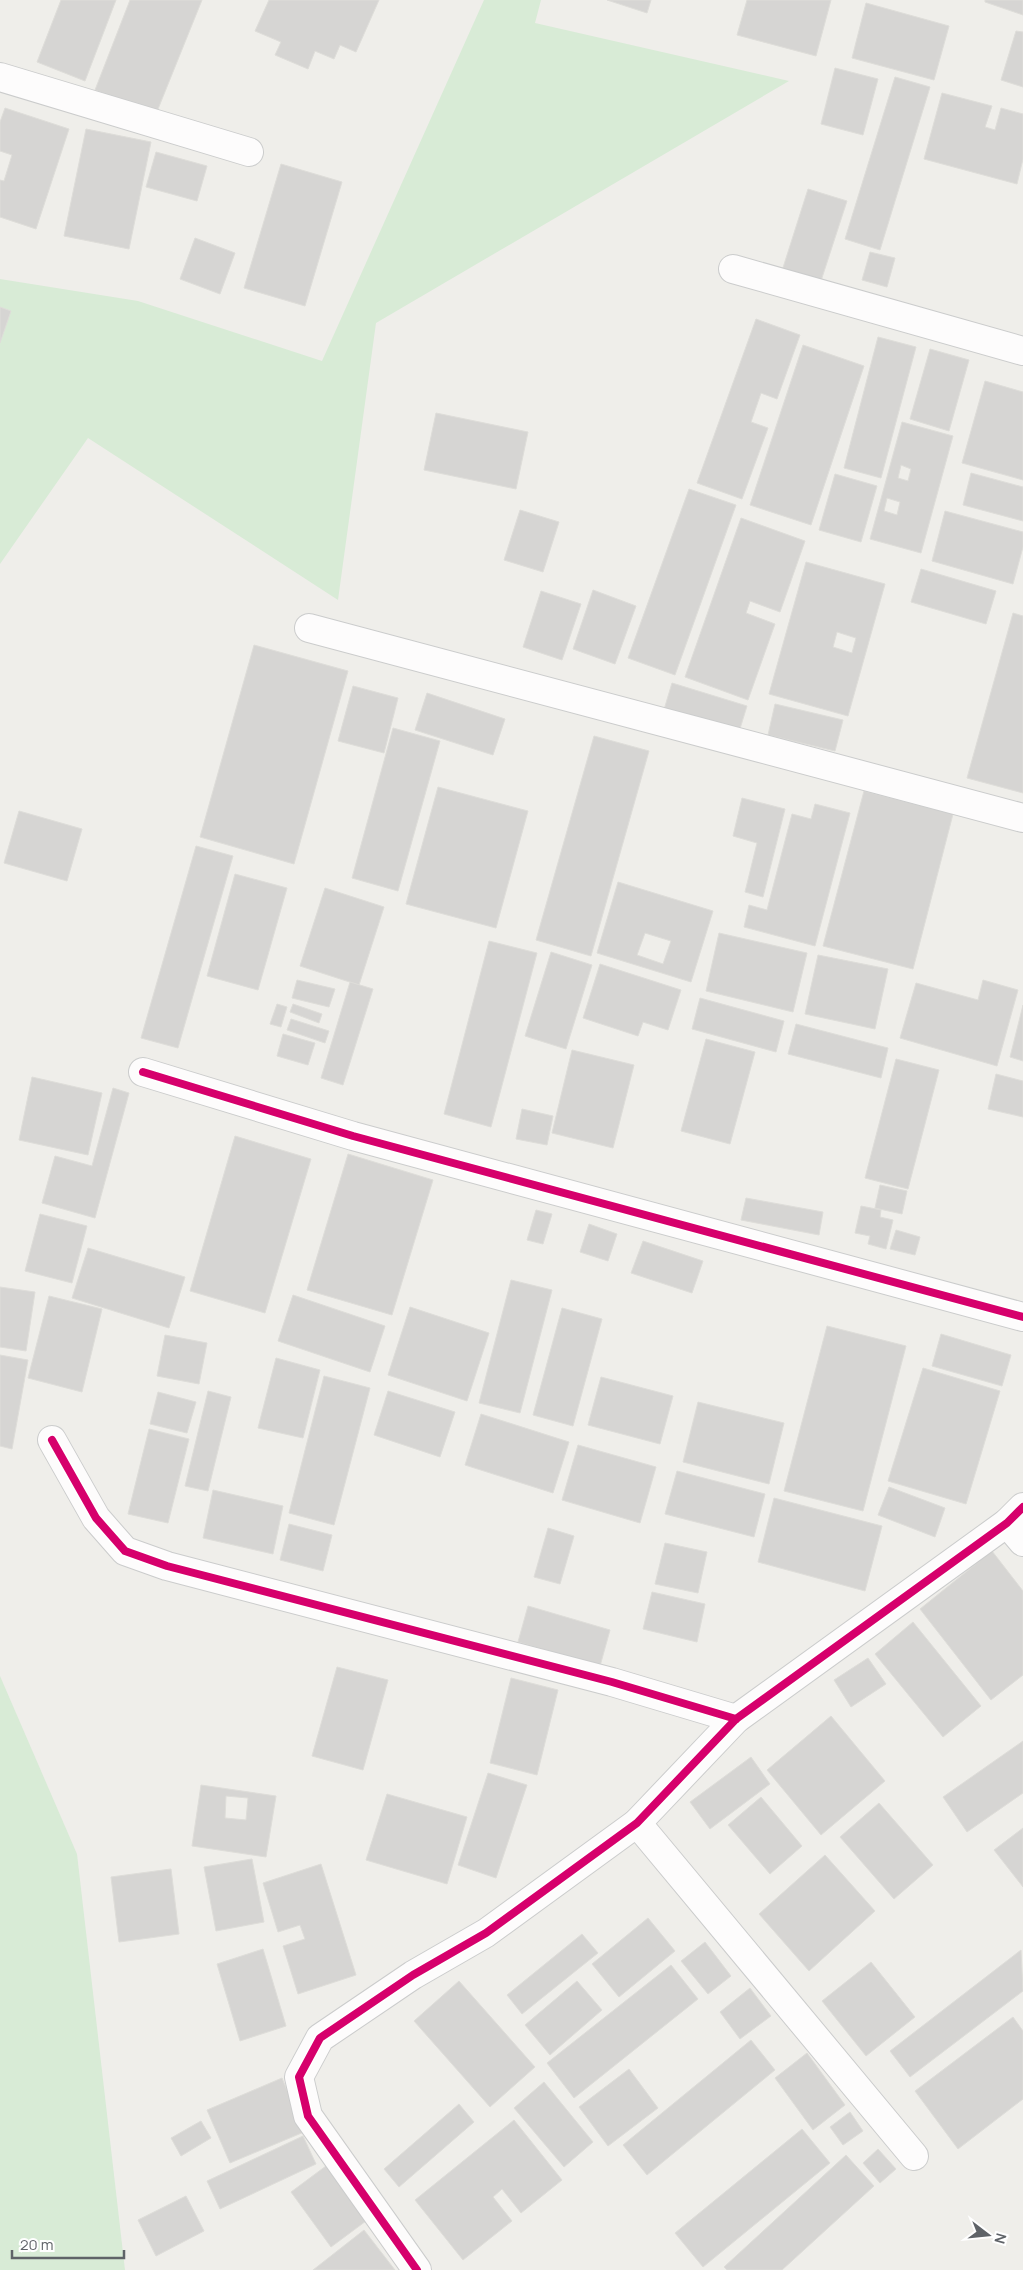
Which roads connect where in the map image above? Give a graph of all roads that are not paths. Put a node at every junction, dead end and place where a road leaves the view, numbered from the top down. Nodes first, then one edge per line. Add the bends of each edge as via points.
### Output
1 (0, 77) edge
2 (249, 152) dead end
3 (733, 269) dead end
4 (1023, 351) edge
5 (309, 628) dead end
6 (1023, 818) edge
7 (143, 1072) dead end
8 (1023, 1316) edge
9 (52, 1440) dead end
10 (1018, 1524) edge
11 (736, 1719) junction
12 (637, 1823) junction
13 (914, 2156) dead end
14 (417, 2270) edge

1 - 2 street
3 - 4 street
5 - 6 street
7 - 8 street via 353,1136
9 - 11 street via 96,1518 125,1551 167,1566 612,1682
10 - 11 street
11 - 12 street
12 - 13 street
12 - 14 street via 486,1934 413,1975 320,2038 299,2077 308,2116

